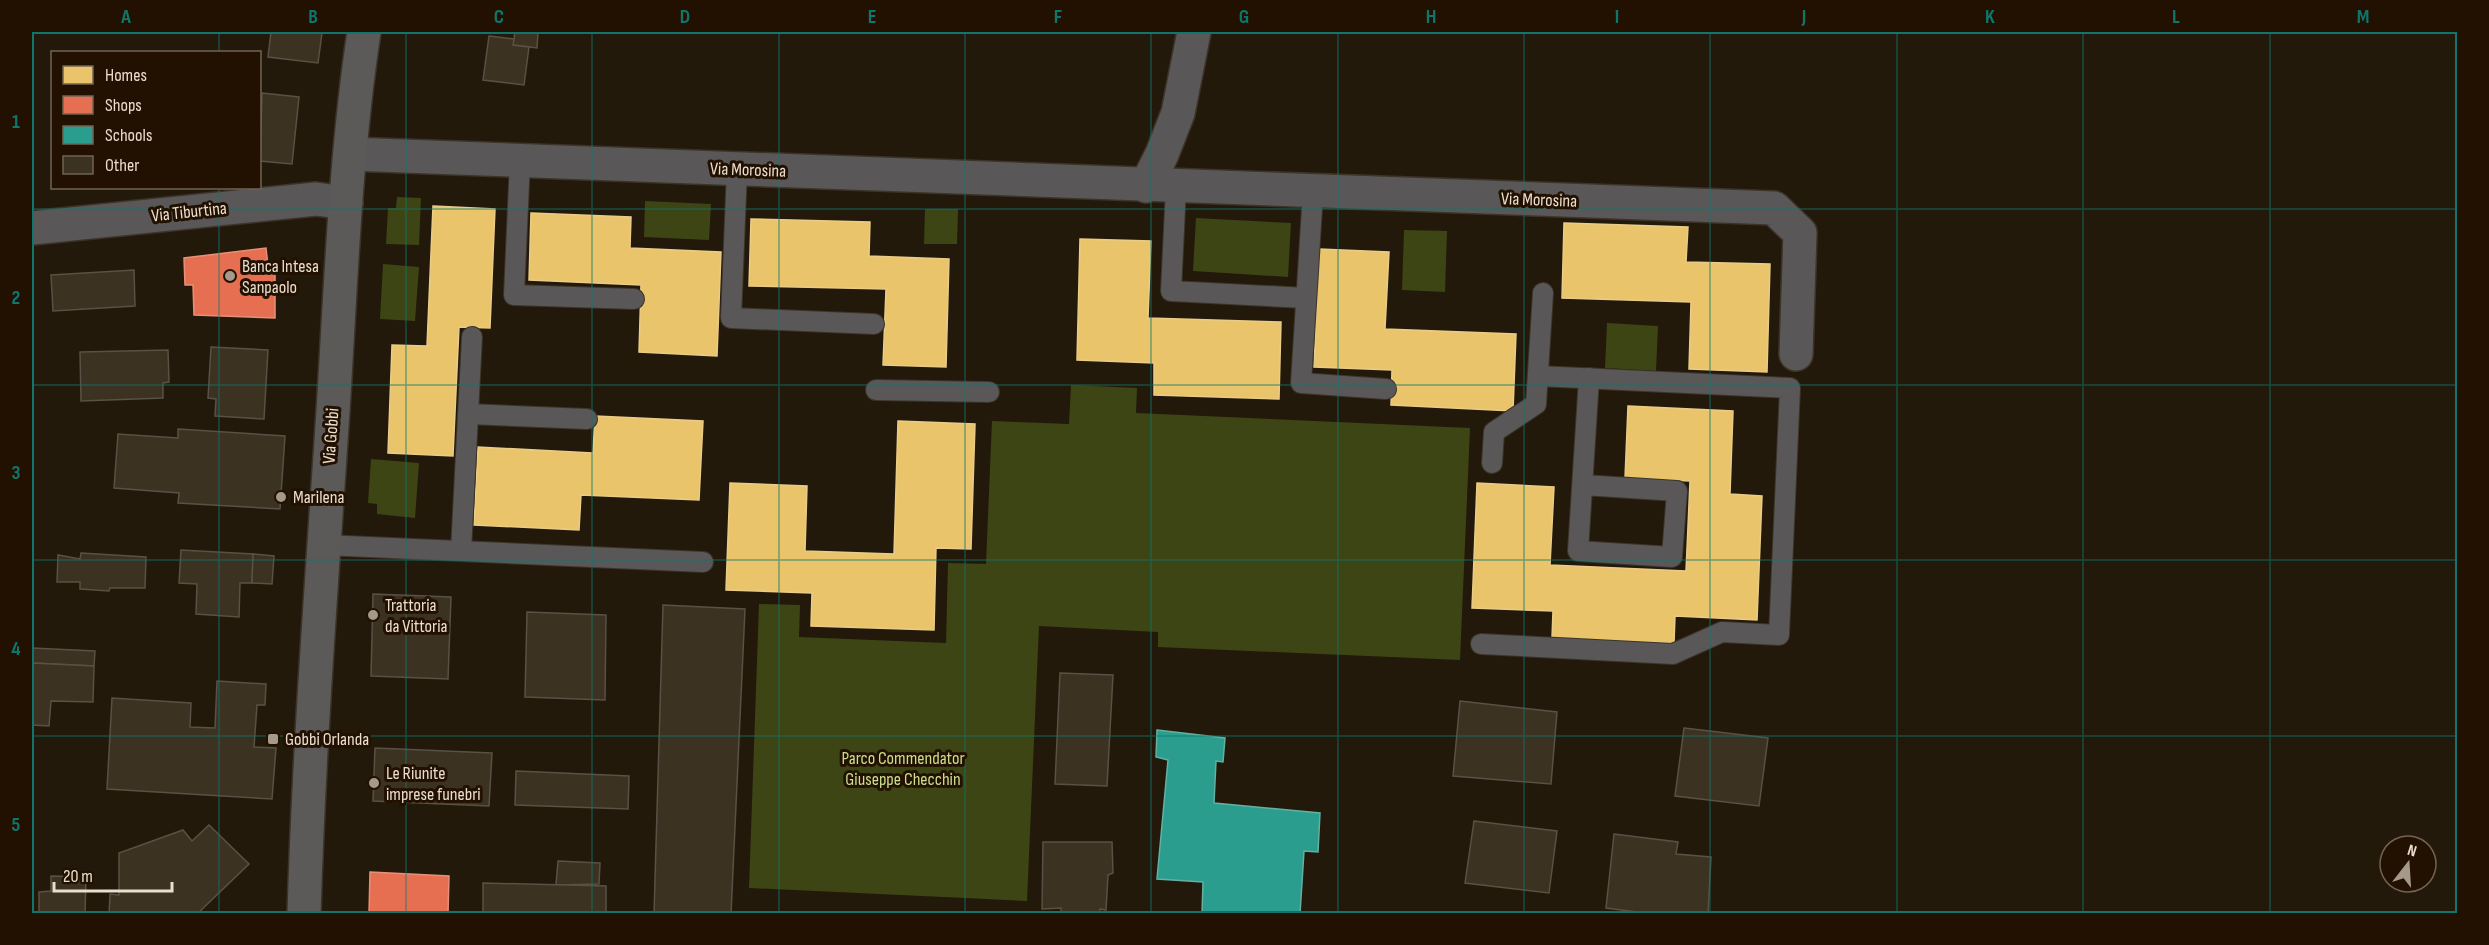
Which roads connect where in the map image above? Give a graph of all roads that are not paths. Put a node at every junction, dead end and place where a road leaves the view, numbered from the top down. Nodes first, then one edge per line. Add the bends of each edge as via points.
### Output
1 (364, 32) edge
2 (1194, 32) edge
3 (350, 154) junction
4 (520, 161) junction
5 (737, 169) junction
6 (1161, 186) junction
7 (1312, 192) junction
8 (346, 203) junction
9 (32, 228) edge
10 (1543, 293) dead end
11 (1306, 298) junction
12 (634, 299) dead end
13 (874, 324) dead end
14 (472, 337) dead end
15 (1796, 354) dead end
16 (1538, 376) junction
17 (1589, 378) junction
18 (1386, 389) dead end
19 (876, 390) dead end
20 (989, 392) dead end
21 (468, 414) junction
22 (587, 419) dead end
23 (1492, 463) dead end
24 (1583, 485) junction
25 (324, 545) junction
26 (461, 551) junction
27 (703, 562) dead end
28 (1481, 644) dead end
29 (304, 914) edge

1 - 3 street, Via Gobbi
2 - 6 street via 1178,113 1162,154
3 - 4 street, Via Morosina
3 - 8 street, Via Gobbi
4 - 5 street, Via Morosina
4 - 12 lane via 514,295
5 - 6 street, Via Morosina
5 - 13 lane via 731,318
6 - 7 street, Via Morosina
6 - 11 lane via 1171,291
7 - 11 lane
7 - 15 street, Via Morosina via 1774,208 1800,233
8 - 9 street, Via Tiburtina via 316,199
8 - 25 street, Via Gobbi
10 - 16 lane
11 - 18 lane via 1301,383
14 - 21 lane
16 - 17 lane
16 - 23 lane via 1536,404 1494,432
17 - 24 lane
17 - 28 lane via 1790,388 1779,635 1722,632 1673,654
19 - 20 lane
21 - 22 lane
21 - 26 lane
24 - 24 lane via 1677,491 1672,557 1578,551
25 - 26 lane
25 - 29 street, Via Gobbi via 308,784
26 - 27 lane

